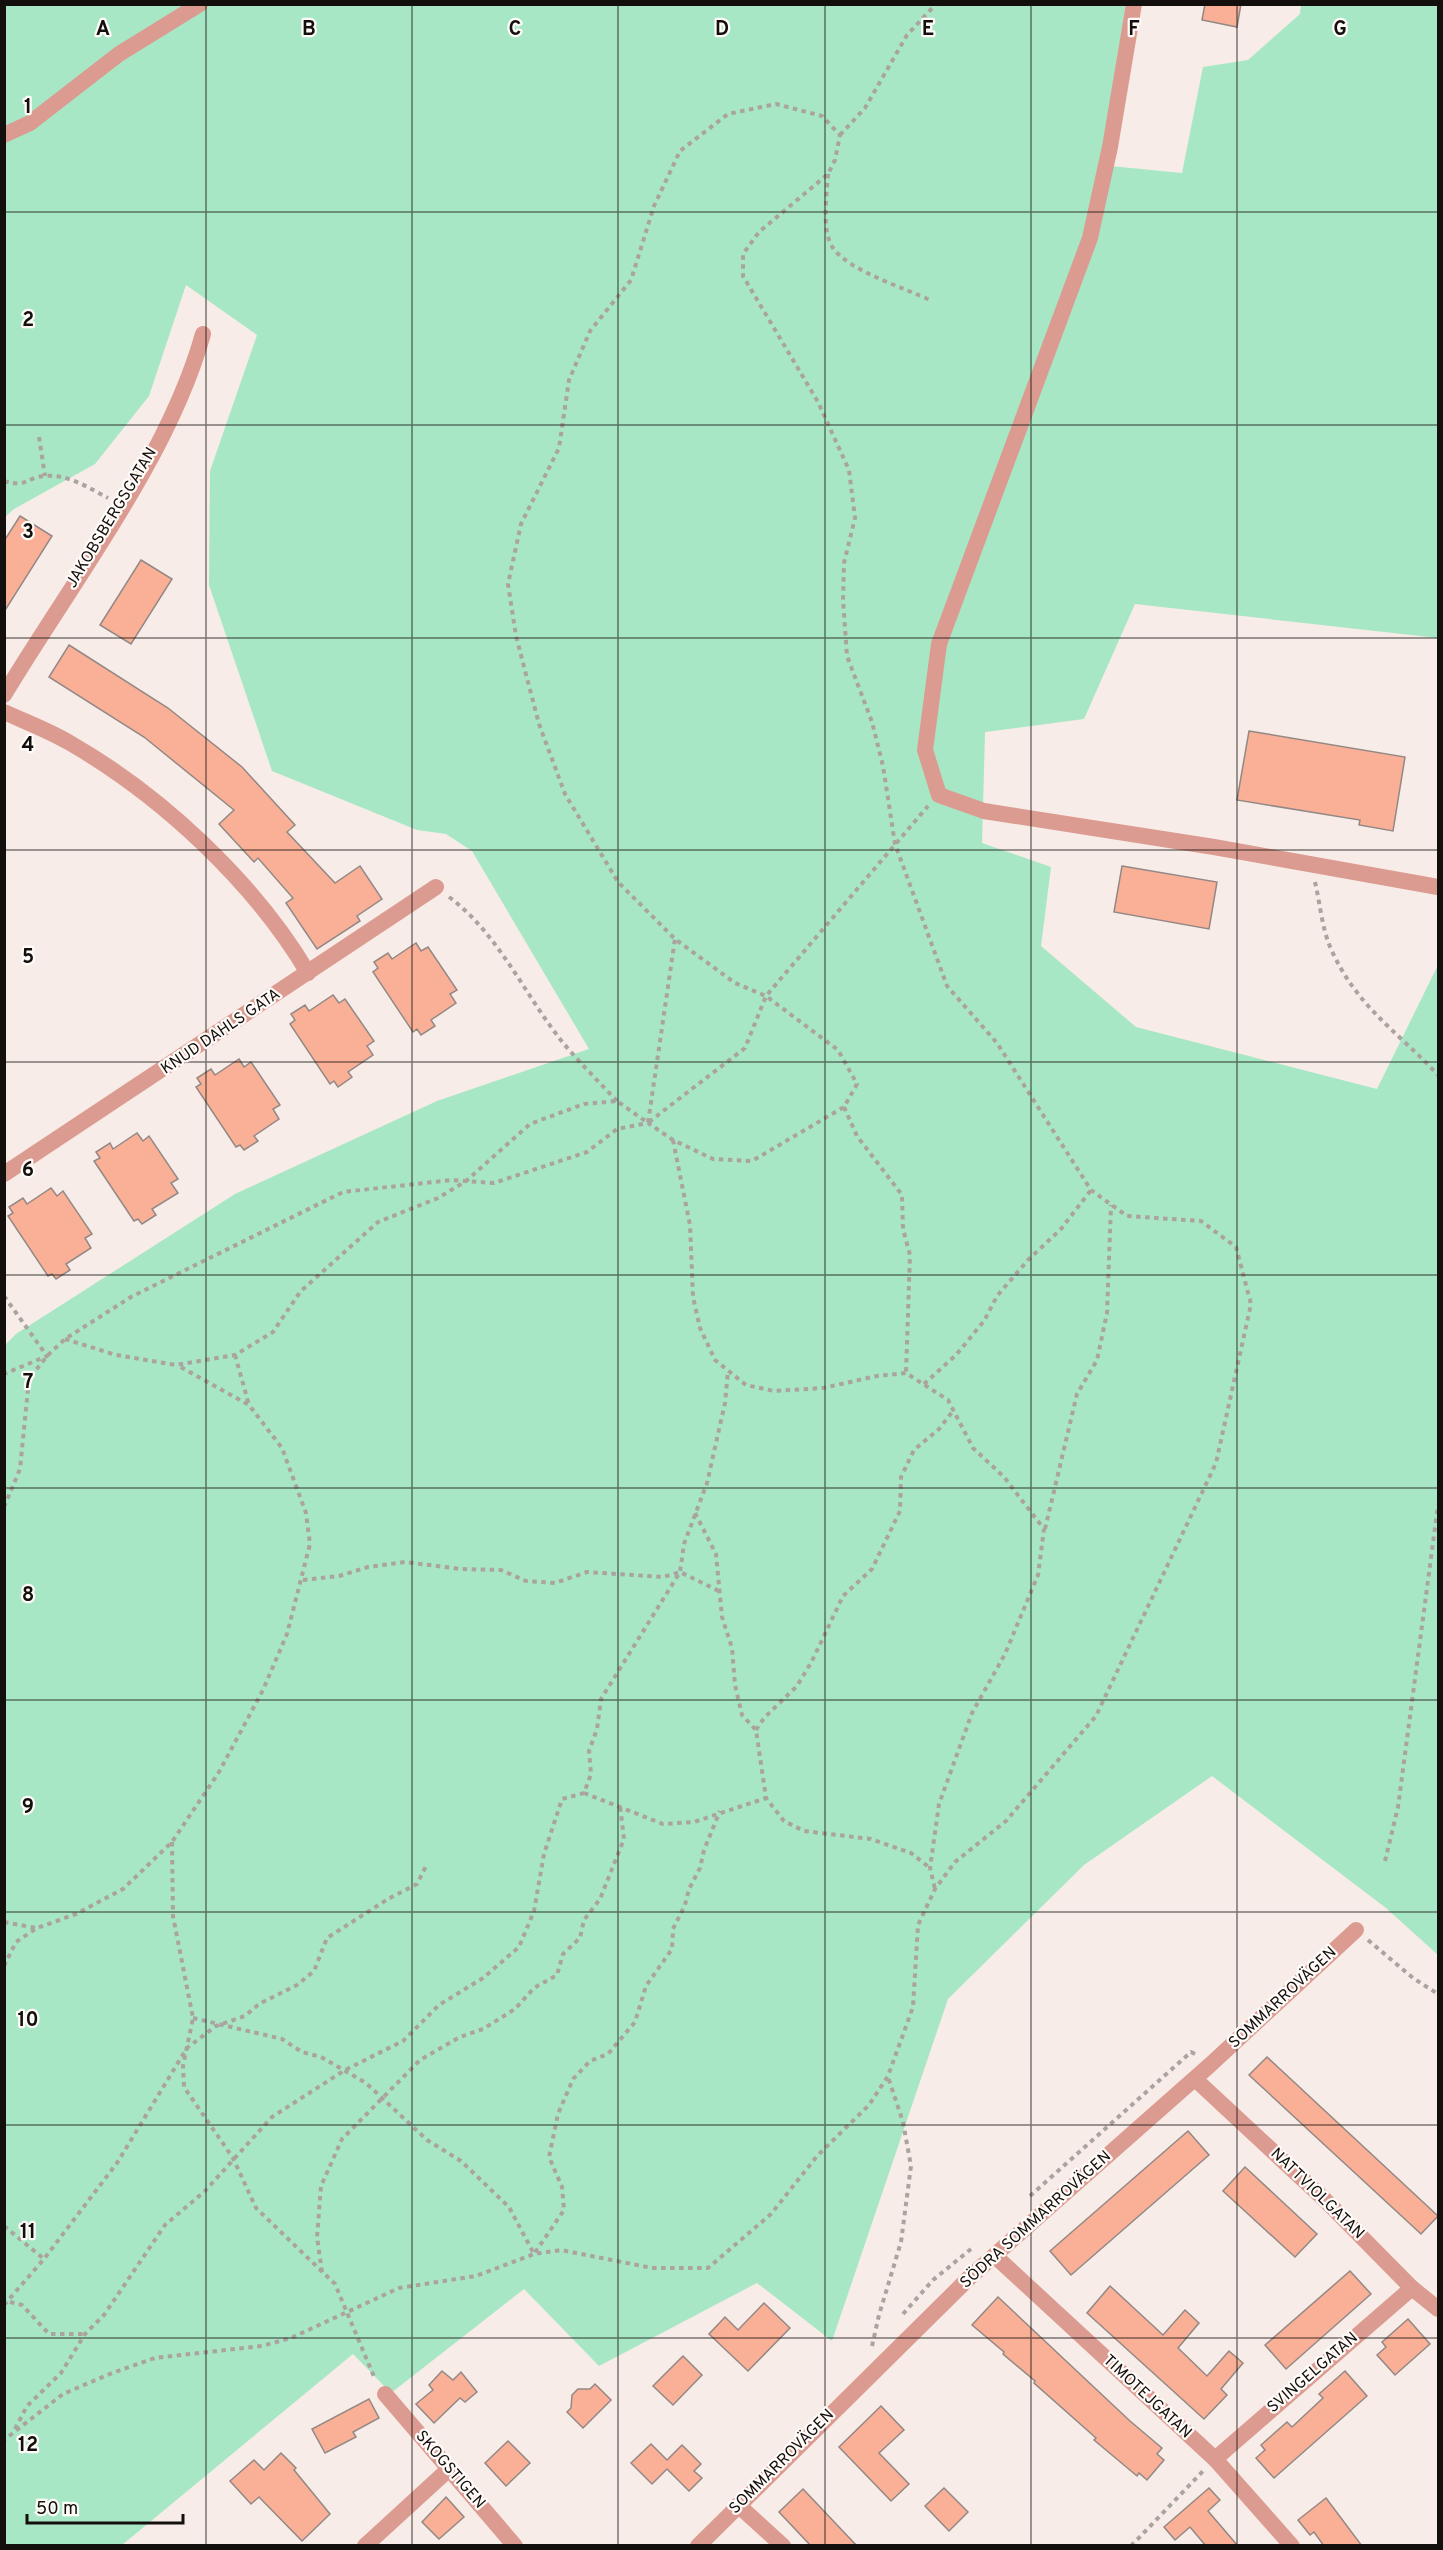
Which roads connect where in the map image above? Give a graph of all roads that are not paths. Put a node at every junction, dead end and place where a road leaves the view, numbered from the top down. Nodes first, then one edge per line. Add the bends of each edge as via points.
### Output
1 (200, 4) edge
2 (1134, 4) edge
3 (4, 135) edge
4 (203, 334) dead end
5 (4, 695) edge
6 (4, 712) edge
7 (436, 887) road end
8 (1438, 887) edge
9 (308, 973) junction
10 (4, 1174) edge
11 (1356, 1930) road end
12 (1210, 2065) joint
13 (1195, 2079) junction
14 (995, 2256) junction
15 (1412, 2288) junction
16 (1438, 2309) edge
17 (866, 2379) joint
18 (385, 2394) road end
19 (1215, 2459) junction
20 (449, 2469) junction
21 (738, 2505) junction
22 (365, 2546) edge
23 (515, 2546) edge
24 (698, 2546) edge
25 (783, 2546) edge
26 (1292, 2546) edge

1 - 3 street via 119,54 30,123
2 - 8 street via 1090,238 939,644 924,750 939,795 984,811
4 - 5 street, JAKOBSBERGSGATAN via 191,377 122,505
6 - 9 street via 70,743 176,819 227,869 290,942
7 - 9 street, KNUD DAHLS GATA
9 - 10 street, KNUD DAHLS GATA
11 - 12 street, SOMMARROVÄGEN
12 - 13 street, SÖDRA SOMMARROVÄGEN
13 - 14 street, SÖDRA SOMMARROVÄGEN
13 - 15 street, NATTVIOLGATAN via 1324,2199
14 - 17 street, SÖDRA SOMMARROVÄGEN
14 - 19 street, TIMOTEJGATAN
15 - 16 street, NATTVIOLGATAN
15 - 19 street, SVINGELGATAN
17 - 21 street, SOMMARROVÄGEN
18 - 20 street, SKOGSTIGEN
19 - 26 street, TIMOTEJGATAN
20 - 22 street
20 - 23 street, SKOGSTIGEN
21 - 24 street, SOMMARROVÄGEN
21 - 25 street

